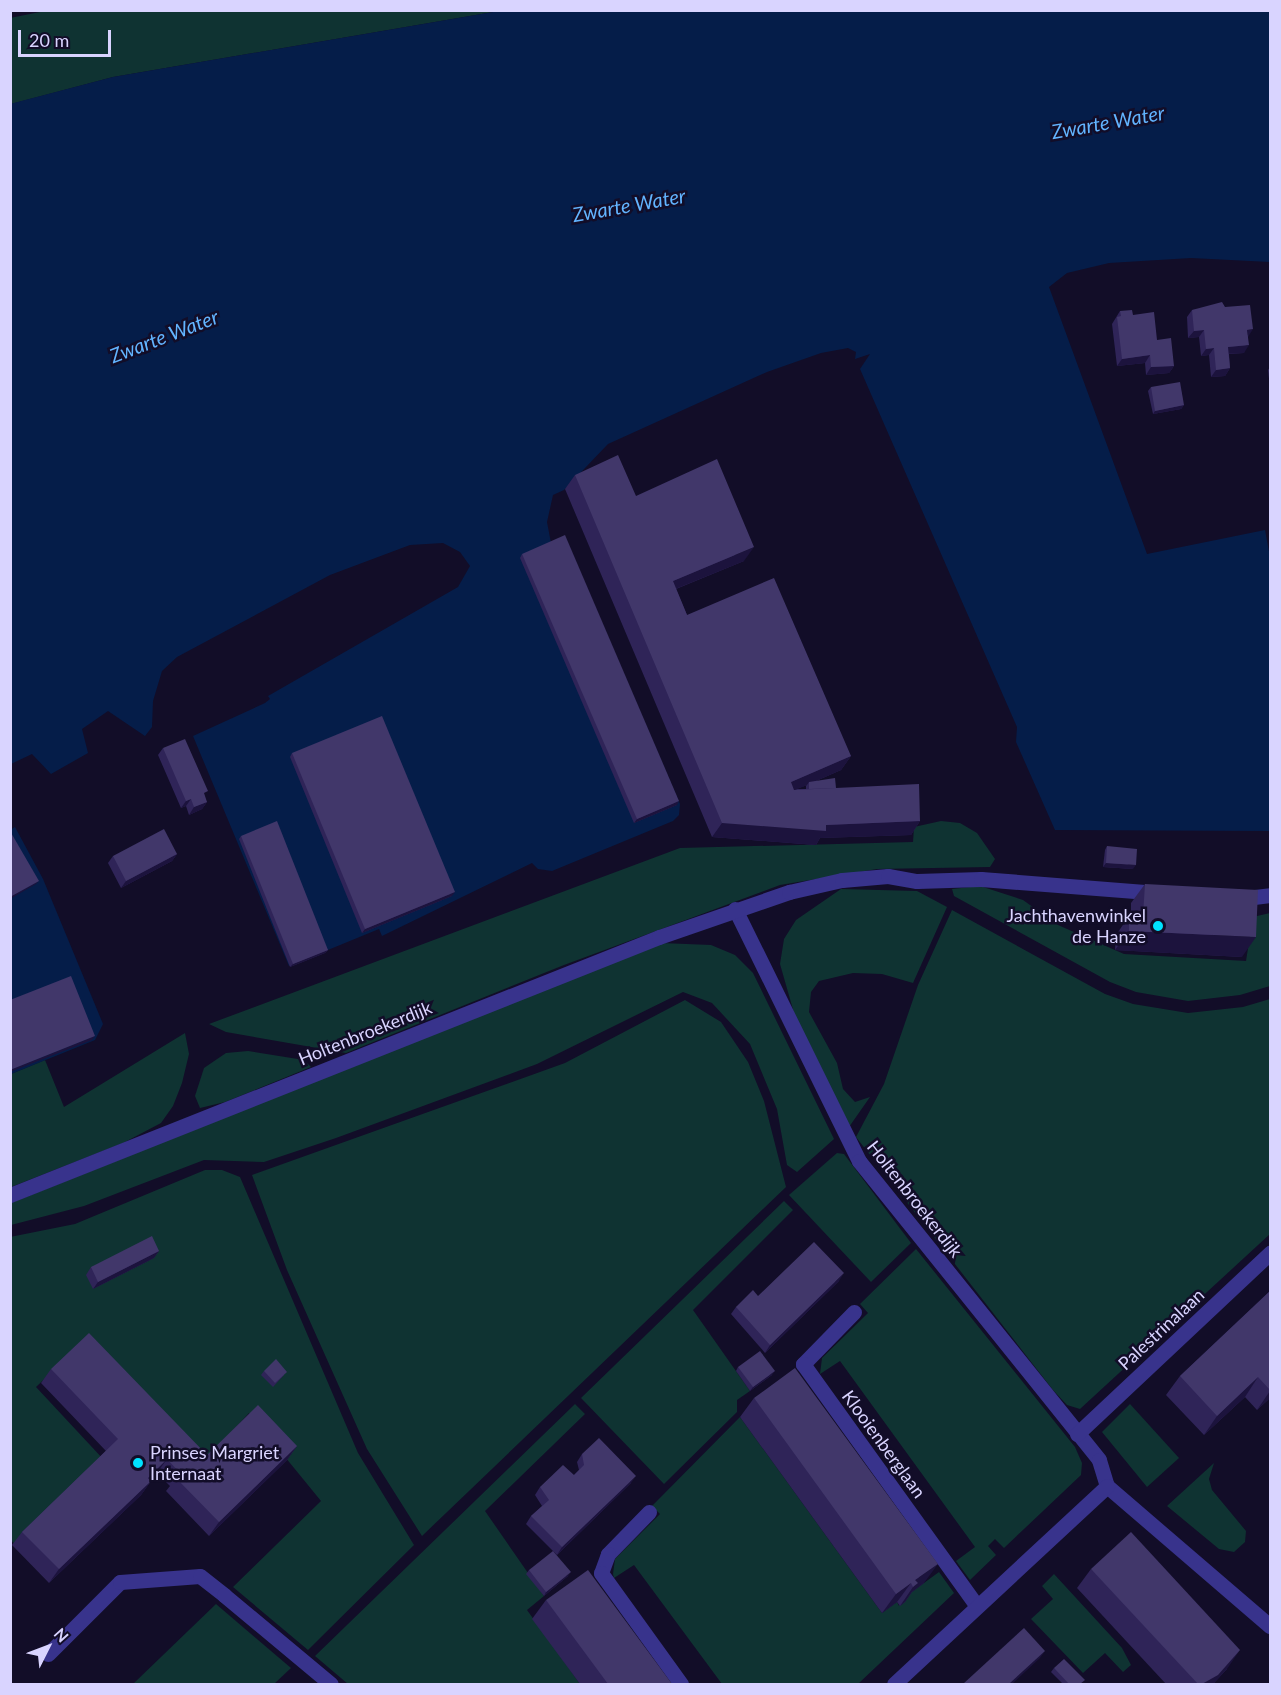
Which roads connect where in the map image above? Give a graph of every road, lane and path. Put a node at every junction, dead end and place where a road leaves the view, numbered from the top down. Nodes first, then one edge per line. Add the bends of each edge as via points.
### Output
1 (1176, 894) edge
2 (1270, 895) edge
3 (1221, 897) edge
4 (735, 909) junction
5 (10, 1195) edge
6 (1270, 1253) edge
7 (854, 1312) dead end
8 (1077, 1434) junction
9 (1107, 1486) junction
10 (650, 1512) dead end
11 (977, 1606) junction
12 (1270, 1626) edge
13 (48, 1653) dead end
14 (332, 1684) edge
15 (681, 1684) edge
16 (894, 1684) edge

1 - 4 street, Holtenbroekerdijk via 981,879 918,881 880,876 842,880
2 - 3 street via 1254,900
4 - 5 street, Holtenbroekerdijk
4 - 8 street, Holtenbroekerdijk via 859,1161
6 - 8 street, Palestrinalaan
7 - 11 street, Klooienberglaan via 803,1364
8 - 9 street, Holtenbroekerdijk via 1099,1460
9 - 11 street
9 - 12 street
10 - 15 street via 608,1554 601,1573
11 - 16 street
13 - 14 street via 120,1582 200,1576

